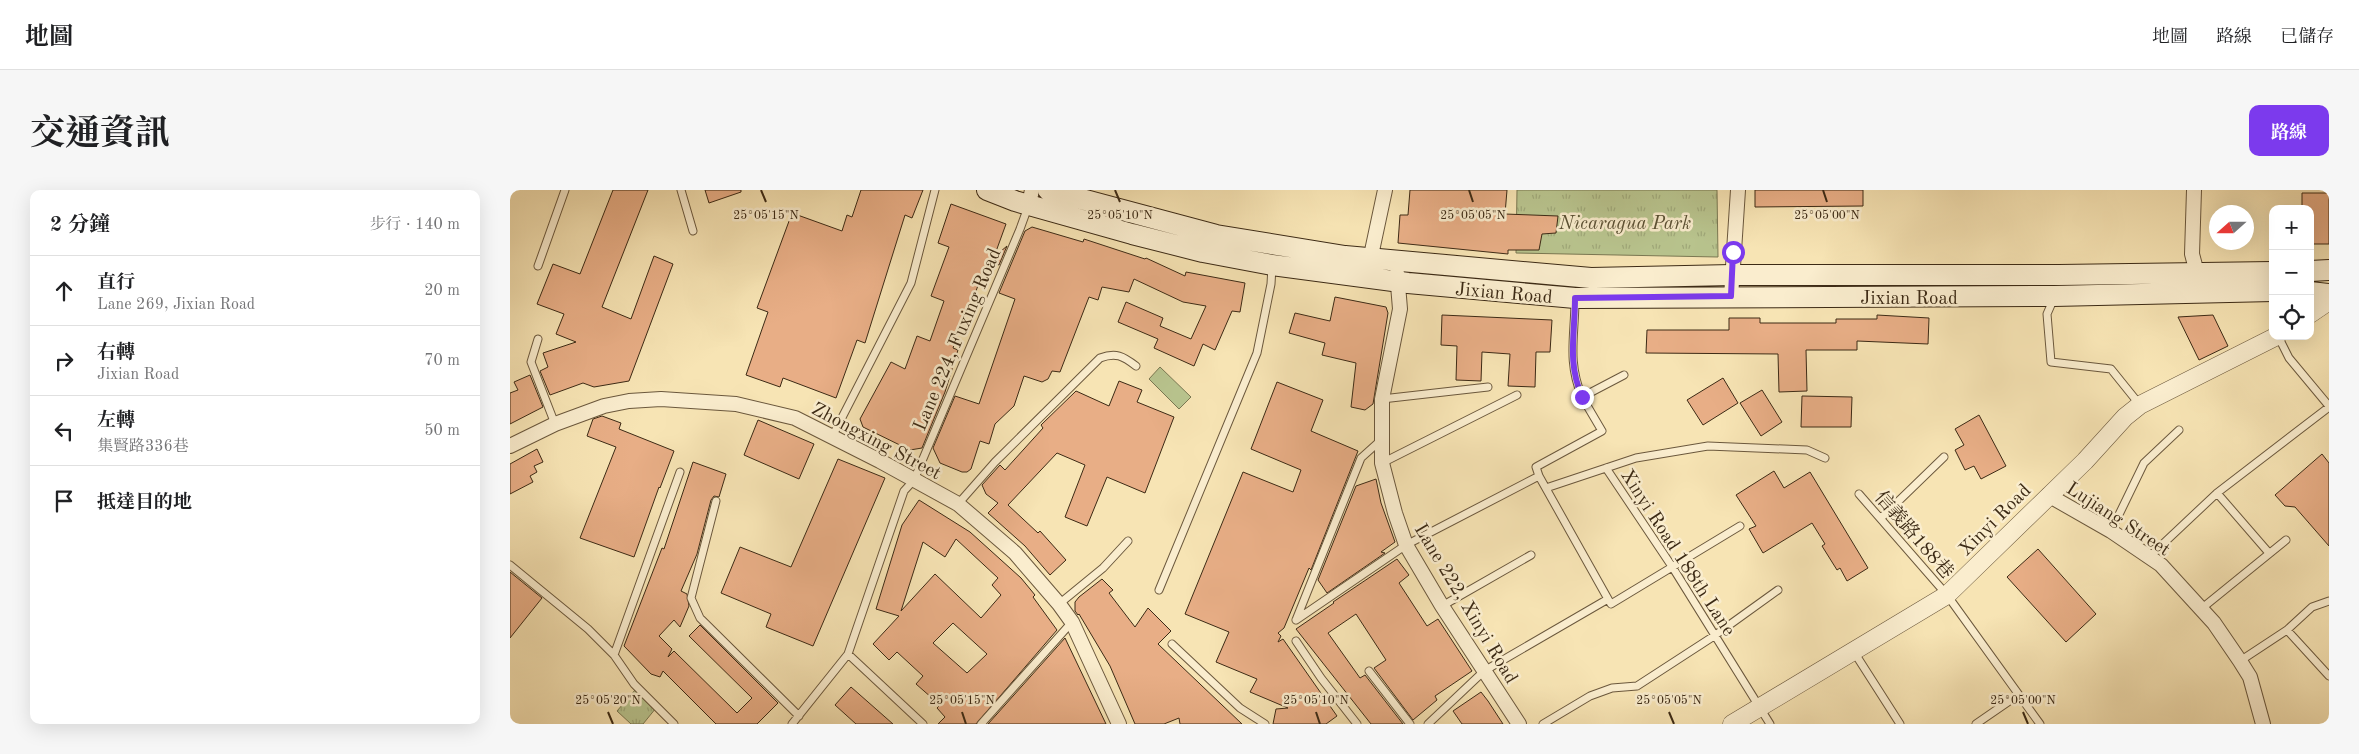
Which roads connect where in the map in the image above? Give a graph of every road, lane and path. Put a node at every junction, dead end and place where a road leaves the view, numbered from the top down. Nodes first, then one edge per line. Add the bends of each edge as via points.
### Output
1 (565, 190) edge
2 (681, 190) edge
3 (935, 190) edge
4 (987, 190) edge
5 (1048, 190) edge
6 (1384, 190) edge
7 (1738, 190) edge
8 (2194, 190) edge
9 (1030, 197) edge
10 (693, 231) dead end
11 (1272, 265) junction
12 (538, 266) dead end
13 (1368, 267) junction
14 (2329, 270) edge
15 (1398, 272) junction
16 (2269, 272) edge
17 (2314, 272) edge
18 (2196, 273) junction
19 (1732, 275) junction
20 (2269, 291) edge
21 (2314, 292) edge
22 (2329, 294) edge
23 (1731, 296) junction
24 (2054, 296) junction
25 (1575, 298) junction
26 (2329, 301) edge
27 (2314, 311) edge
28 (538, 339) dead end
29 (2269, 340) edge
30 (2279, 340) edge
31 (1136, 366) dead end
32 (1624, 375) dead end
33 (1488, 387) dead end
34 (1517, 395) dead end
35 (1582, 397) junction
36 (1382, 399) junction
37 (2140, 405) junction
38 (2329, 406) edge
39 (554, 424) junction
40 (2178, 430) dead end
41 (832, 437) junction
42 (1383, 438) junction
43 (510, 446) edge
44 (1944, 457) dead end
45 (1825, 458) dead end
46 (1382, 463) junction
47 (1606, 468) junction
48 (680, 472) dead end
49 (1539, 476) junction
50 (914, 480) junction
51 (1546, 488) junction
52 (2217, 493) junction
53 (1859, 494) dead end
54 (2048, 495) junction
55 (716, 502) dead end
56 (958, 504) junction
57 (1881, 518) junction
58 (1740, 526) dead end
59 (2111, 531) junction
60 (2286, 540) dead end
61 (1128, 541) dead end
62 (1406, 545) junction
63 (2269, 554) junction
64 (1531, 555) dead end
65 (2149, 557) junction
66 (510, 565) edge
67 (1673, 568) junction
68 (1159, 590) dead end
69 (1778, 590) dead end
70 (1947, 595) junction
71 (1608, 599) junction
72 (2329, 601) edge
73 (1060, 604) junction
74 (1442, 606) junction
75 (2201, 609) junction
76 (1072, 622) junction
77 (2287, 630) junction
78 (1714, 636) junction
79 (1296, 642) dead end
80 (1172, 644) dead end
81 (1854, 652) junction
82 (848, 654) junction
83 (614, 655) junction
84 (2240, 661) junction
85 (1484, 671) junction
86 (1369, 672) dead end
87 (2329, 676) edge
88 (2018, 695) junction
89 (1759, 707) junction
90 (799, 716) junction
91 (674, 724) edge
92 (792, 724) edge
93 (923, 724) edge
94 (980, 724) edge
95 (1119, 724) edge
96 (1265, 724) edge
97 (1357, 724) edge
98 (1410, 724) edge
99 (1428, 724) edge
100 (1519, 724) edge
101 (1543, 724) edge
102 (1732, 724) edge
103 (1770, 724) edge
104 (1900, 724) edge
105 (1976, 724) edge
106 (2040, 724) edge
107 (2263, 724) edge

1 - 12 lane
2 - 10 lane
3 - 41 lane via 911,283
4 - 9 main road, Jixian Road
5 - 13 main road, Jixian Road via 1216,234 1345,256
6 - 13 street
7 - 19 street
8 - 18 street via 2192,254
9 - 11 main road, Jixian Road via 1150,239
9 - 50 lane, Lane 224, Fuxing Road via 1020,229
11 - 13 main road, Jixian Road
11 - 68 lane via 1257,353
13 - 15 main road, Jixian Road
14 - 17 main road
15 - 19 main road, Jixian Road via 1591,278
15 - 25 main road, Jixian Road
15 - 36 street, Lane 222, Xinyi Road via 1400,309
16 - 18 main road, Jixian Road
18 - 19 main road, Jixian Road
19 - 23 street
20 - 24 main road, Jixian Road
21 - 22 main road
23 - 24 main road, Jixian Road
23 - 25 main road, Jixian Road
24 - 37 lane via 2047,314 2051,362 2111,369
25 - 35 lane via 1572,363
26 - 27 street
28 - 39 lane via 531,362
29 - 37 street, Xinyi Road
30 - 38 lane via 2289,358
31 - 56 lane via 1121,355 1100,358 995,462
32 - 35 lane
33 - 36 lane
34 - 46 lane
35 - 49 lane via 1602,431 1536,466
36 - 42 street, Lane 222, Xinyi Road
37 - 54 street, Xinyi Road
38 - 52 lane
39 - 41 street, Zhongxing Street via 604,406 661,398 736,404 795,418
39 - 43 street, Zhongxing Street
40 - 59 lane via 2144,463
41 - 50 street, Zhongxing Street
42 - 46 street, Lane 222, Xinyi Road
42 - 62 lane via 1361,458 1296,620
44 - 57 lane
45 - 47 lane via 1807,450 1708,446 1636,458
46 - 62 street, Lane 222, Xinyi Road
47 - 51 lane, Xinyi Road 188th Lane
47 - 67 lane, Xinyi Road 188th Lane
48 - 83 lane
49 - 51 lane
49 - 62 lane
50 - 56 street, Zhongxing Street
50 - 82 lane, Lane 224, Fuxing Road via 904,491
51 - 71 lane
52 - 63 lane
52 - 65 lane
53 - 57 lane, 信義路188巷
54 - 59 street, Lujiang Street
54 - 70 street, Xinyi Road
55 - 90 lane via 692,598 700,618
56 - 73 street, Zhongxing Street via 1015,553
57 - 70 lane, 信義路188巷
58 - 67 lane
59 - 65 street, Lujiang Street
60 - 63 lane
61 - 73 lane via 1103,568
62 - 74 street, Lane 222, Xinyi Road
63 - 75 lane
64 - 74 lane
65 - 75 street, Lujiang Street via 2161,565
66 - 83 lane via 588,629
67 - 71 lane via 1611,604
67 - 78 lane, Xinyi Road 188th Lane
69 - 78 lane
70 - 81 street, Xinyi Road
70 - 88 lane, 信義路188巷
71 - 85 lane
72 - 77 lane via 2312,607
73 - 76 street, Zhongxing Street
74 - 85 street, Lane 222, Xinyi Road
75 - 84 street, Lujiang Street
76 - 94 lane
76 - 95 street, Zhongxing Street
77 - 84 lane
77 - 87 lane
78 - 89 lane, Xinyi Road 188th Lane
78 - 101 lane via 1637,686 1612,688 1590,696
79 - 97 lane
80 - 96 lane via 1240,708
81 - 89 street, Xinyi Road
81 - 104 lane
82 - 90 lane, Lane 224, Fuxing Road
82 - 93 lane
83 - 91 lane via 634,684
84 - 107 street, Lujiang Street via 2250,677
85 - 99 lane
85 - 100 street, Lane 222, Xinyi Road
86 - 98 lane
88 - 105 lane
88 - 106 lane, 信義路188巷
89 - 102 street, Xinyi Road
89 - 103 lane, Xinyi Road 188th Lane
90 - 92 lane, Lane 224, Fuxing Road

